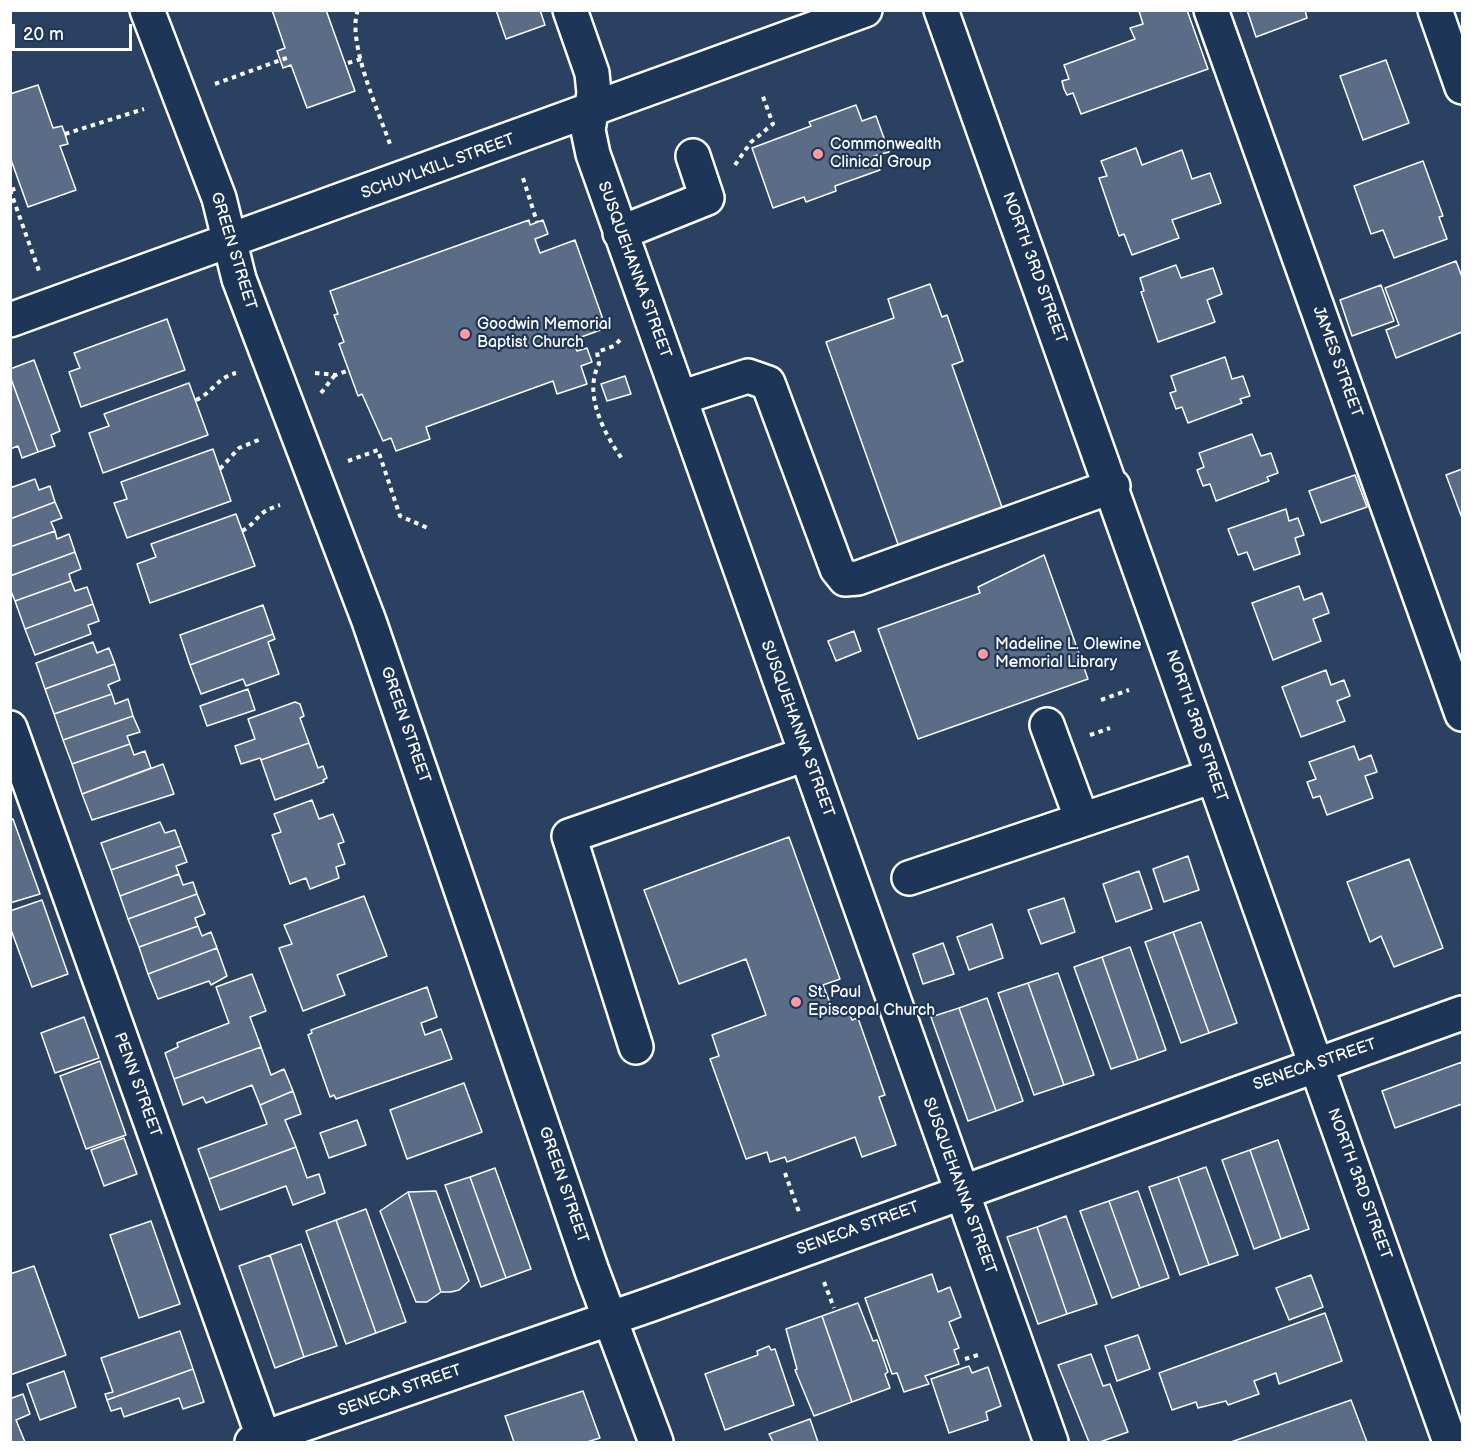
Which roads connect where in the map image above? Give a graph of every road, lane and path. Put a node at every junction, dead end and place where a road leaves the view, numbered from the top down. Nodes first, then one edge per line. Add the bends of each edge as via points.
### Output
1 (147, 10) edge
2 (358, 10) edge
3 (570, 10) edge
4 (865, 10) edge
5 (941, 10) edge
6 (1211, 10) edge
7 (1436, 10) edge
8 (288, 57) dead end
9 (361, 58) junction
10 (348, 63) dead end
11 (208, 86) dead end
12 (1462, 87) edge
13 (762, 94) dead end
14 (144, 109) dead end
15 (592, 111) junction
16 (65, 134) dead end
17 (390, 146) dead end
18 (693, 156) dead end
19 (735, 166) dead end
20 (523, 178) dead end
21 (18, 188) dead end
22 (10, 190) edge
23 (537, 222) dead end
24 (621, 233) junction
25 (229, 242) junction
26 (39, 271) dead end
27 (10, 320) edge
28 (614, 346) dead end
29 (349, 370) dead end
30 (240, 372) dead end
31 (308, 375) dead end
32 (680, 398) junction
33 (196, 400) dead end
34 (270, 435) dead end
35 (622, 459) dead end
36 (347, 461) dead end
37 (220, 469) dead end
38 (1113, 486) junction
39 (280, 505) dead end
40 (430, 529) dead end
41 (242, 531) dead end
42 (1129, 690) dead end
43 (1101, 700) dead end
44 (1462, 714) edge
45 (1047, 725) dead end
46 (10, 728) edge
47 (806, 754) junction
48 (1213, 776) junction
49 (1082, 820) junction
50 (909, 878) dead end
51 (1462, 1013) edge
52 (636, 1047) dead end
53 (1316, 1065) junction
54 (785, 1173) dead end
55 (961, 1191) junction
56 (801, 1217) dead end
57 (824, 1279) dead end
58 (834, 1308) dead end
59 (610, 1318) junction
60 (989, 1351) dead end
61 (965, 1359) dead end
62 (260, 1441) edge
63 (656, 1443) edge
64 (1051, 1443) edge
65 (1450, 1443) edge

1 - 25 street, GREEN STREET via 219,198
2 - 9 path via 354,33
3 - 15 street, SUSQUEHANNA STREET via 592,73
4 - 15 street, SCHUYLKILL STREET
5 - 38 street, NORTH 3RD STREET
6 - 44 street, JAMES STREET
7 - 12 street
8 - 11 path
9 - 10 path
9 - 17 path
13 - 19 path via 774,124 751,142
14 - 16 path
15 - 24 street, SUSQUEHANNA STREET via 588,130 593,154
15 - 25 street, SCHUYLKILL STREET
18 - 24 street via 707,198
20 - 23 path
21 - 22 path
22 - 26 path
24 - 32 street, SUSQUEHANNA STREET
25 - 27 street, SCHUYLKILL STREET
25 - 59 street, GREEN STREET via 238,279 369,621
28 - 35 path via 597,352 598,364 593,372 595,405
29 - 31 path via 336,375
30 - 33 path via 223,377
32 - 38 street via 748,375 768,383 837,569 845,579 858,578
32 - 47 street, SUSQUEHANNA STREET
34 - 37 path via 245,444
36 - 40 path via 378,450 400,516
38 - 48 street, NORTH 3RD STREET
39 - 41 path via 258,514 250,527
42 - 43 path
45 - 49 street
46 - 62 street, PENN STREET
47 - 52 street via 570,836
47 - 55 street, SUSQUEHANNA STREET
48 - 49 street
48 - 53 street, NORTH 3RD STREET
49 - 50 street
51 - 53 street, SENECA STREET
53 - 55 street, SENECA STREET
53 - 65 street, NORTH 3RD STREET
54 - 56 path
55 - 59 street, SENECA STREET
55 - 64 street, SUSQUEHANNA STREET
57 - 58 path
59 - 62 street, SENECA STREET
59 - 63 street, GREEN STREET
60 - 61 path

